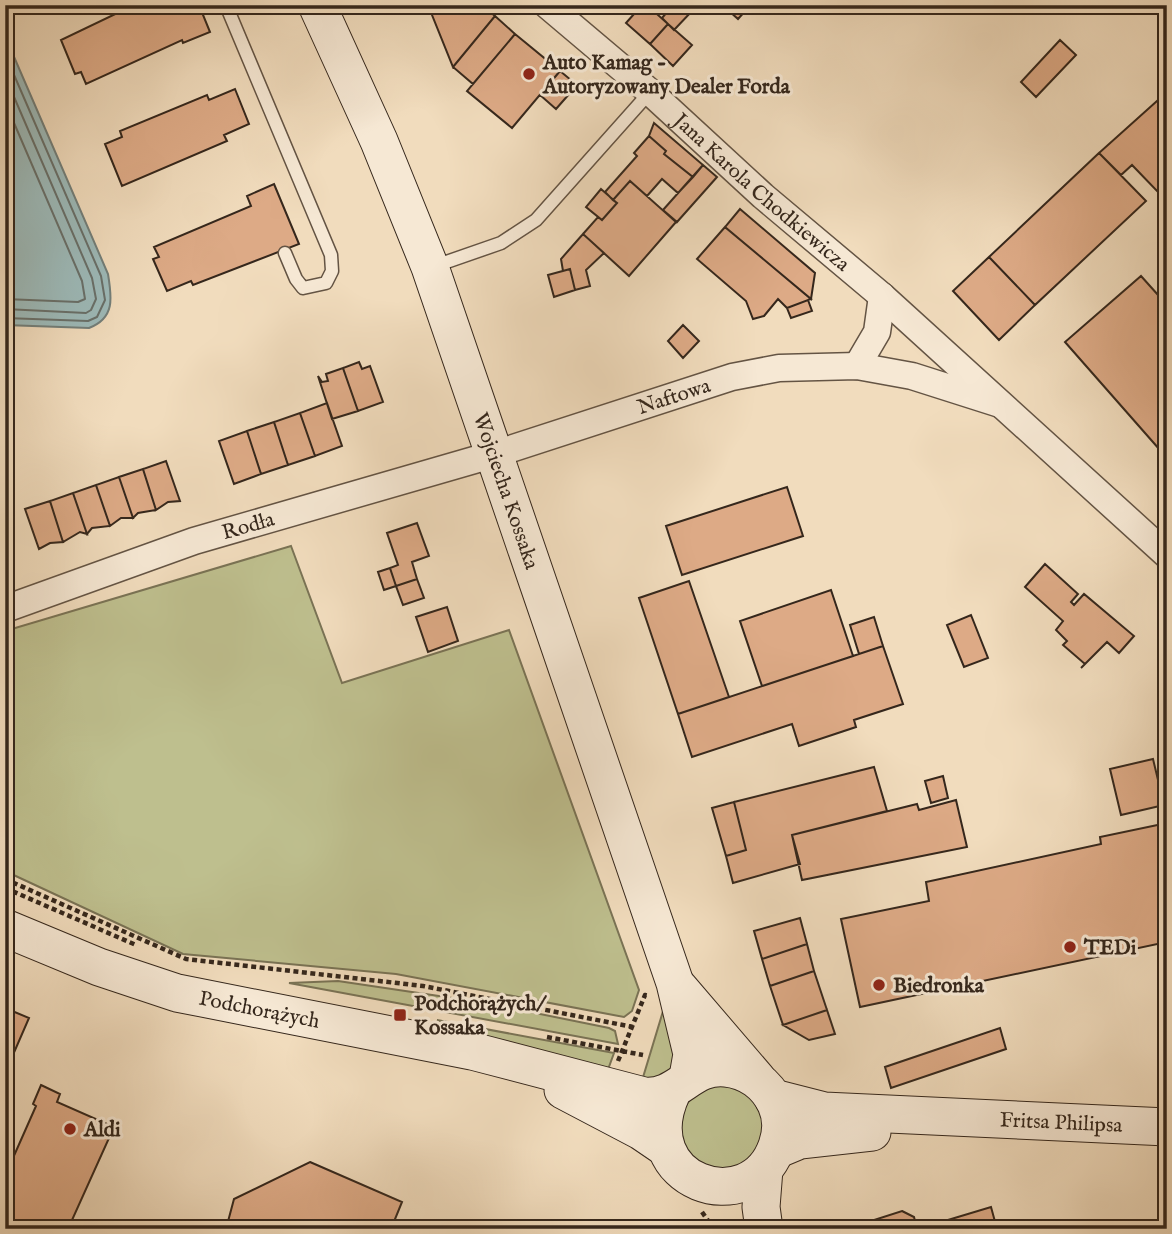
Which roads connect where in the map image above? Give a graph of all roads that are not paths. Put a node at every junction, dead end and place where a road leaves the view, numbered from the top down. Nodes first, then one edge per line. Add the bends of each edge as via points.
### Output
1 (226, 5) edge
2 (317, 5) edge
3 (547, 5) edge
4 (650, 92) junction
5 (285, 253) dead end
6 (430, 267) junction
7 (882, 296) junction
8 (857, 366) junction
9 (1000, 404) junction
10 (495, 454) junction
11 (1167, 555) edge
12 (5, 609) edge
13 (5, 928) edge
14 (660, 989) junction
15 (520, 1065) junction
16 (680, 1085) junction
17 (767, 1090) junction
18 (956, 1119) junction
19 (1167, 1127) edge
20 (666, 1148) junction
21 (770, 1159) junction
22 (711, 1186) junction
23 (747, 1229) edge
24 (764, 1229) edge

1 - 5 lane via 331,256 332,271 326,283 303,288
2 - 6 street, Wojciecha Kossaka
3 - 4 street, Jana Karola Chodkiewicza
4 - 6 lane via 536,220 501,243
4 - 7 street, Jana Karola Chodkiewicza
6 - 10 street, Wojciecha Kossaka
7 - 8 street via 877,332
7 - 9 street, Naftowa
8 - 9 street, Naftowa via 912,376
8 - 10 street, Naftowa via 779,368 732,377
9 - 11 street, Naftowa
10 - 12 street, Rodła via 194,541
10 - 14 street, Wojciecha Kossaka
13 - 15 street, Podchorążych via 177,993 472,1051
14 - 16 street, Wojciecha Kossaka via 692,1054
14 - 17 street, Wojciecha Kossaka
15 - 16 street, Podchorążych via 644,1096 662,1097
15 - 20 street, Podchorążych
16 - 17 street via 706,1069 725,1067 744,1072
16 - 20 street via 664,1110
17 - 18 street, Fritsa Philipsa via 824,1111
17 - 21 street via 780,1124
18 - 19 street, Fritsa Philipsa
18 - 21 street, Fritsa Philipsa via 817,1137
20 - 22 street via 676,1166
21 - 22 street via 734,1185
21 - 24 street via 761,1207
22 - 23 street

